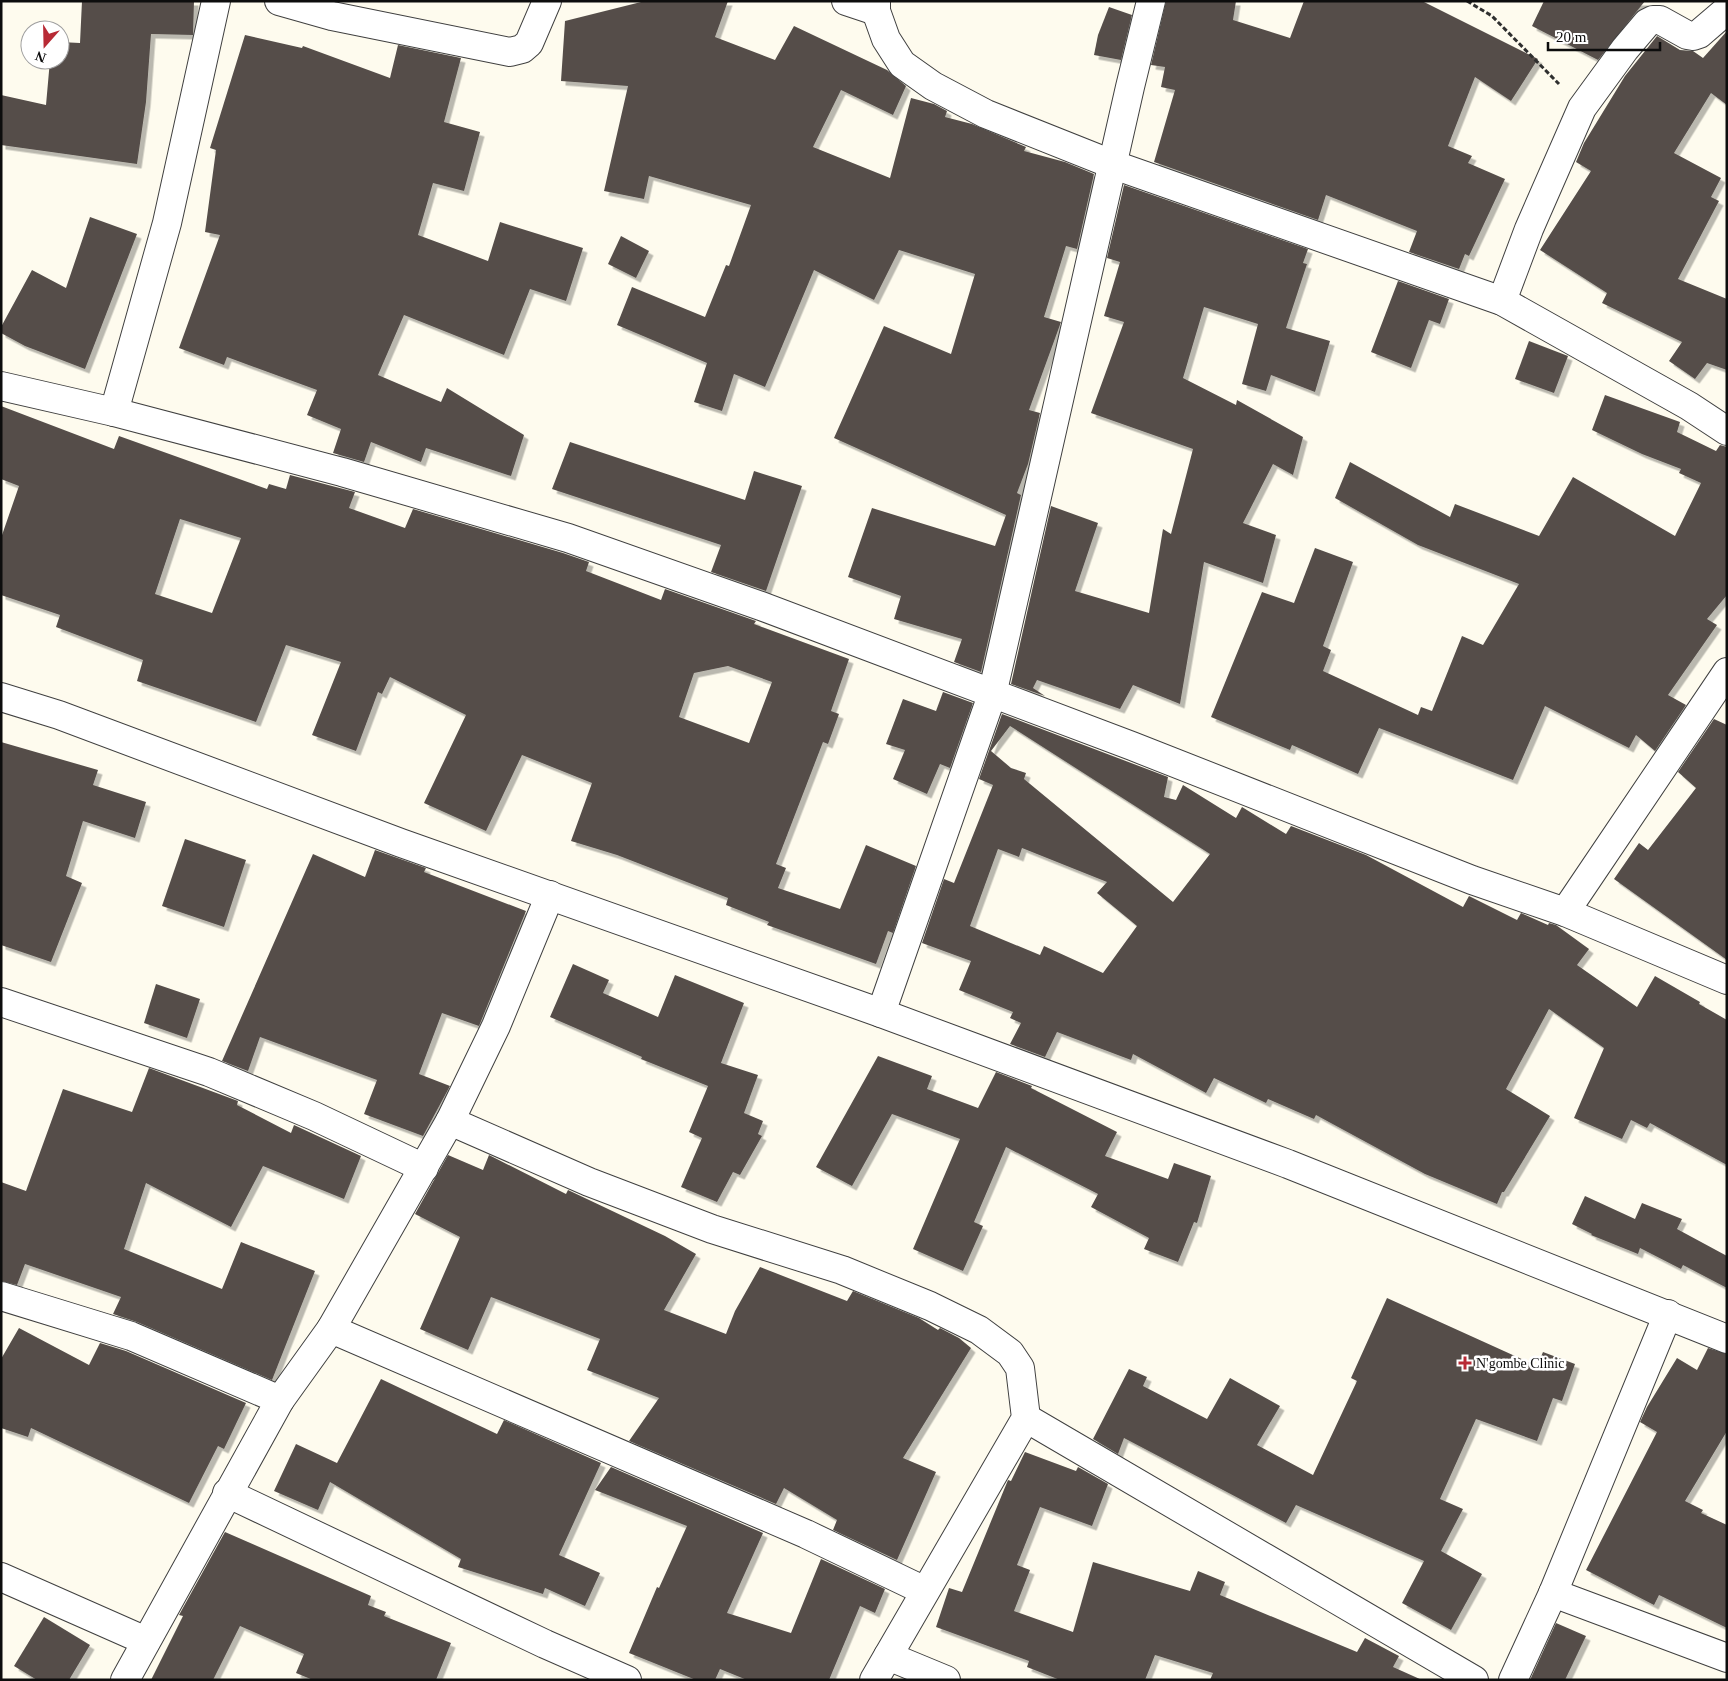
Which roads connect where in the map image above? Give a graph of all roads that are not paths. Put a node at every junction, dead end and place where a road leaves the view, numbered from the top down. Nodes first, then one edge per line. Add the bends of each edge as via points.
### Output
1 (216, 1) edge
2 (279, 1) edge
3 (547, 1) edge
4 (846, 1) edge
5 (1152, 1) edge
6 (876, 6) edge
7 (1727, 10) edge
8 (1114, 165) junction
9 (1502, 301) junction
10 (1, 386) edge
11 (114, 412) junction
12 (1727, 431) edge
13 (1727, 672) edge
14 (992, 695) junction
15 (1, 697) edge
16 (550, 895) junction
17 (1565, 912) junction
18 (1727, 980) edge
19 (1, 1002) edge
20 (881, 1013) junction
21 (450, 1121) junction
22 (424, 1168) junction
23 (1, 1296) edge
24 (1668, 1314) junction
25 (332, 1329) junction
26 (1727, 1339) edge
27 (280, 1400) junction
28 (1026, 1418) junction
29 (228, 1492) junction
30 (1, 1577) edge
31 (925, 1591) junction
32 (1553, 1593) junction
33 (146, 1641) junction
34 (888, 1656) junction
35 (1727, 1658) edge
36 (125, 1680) edge
37 (627, 1680) edge
38 (874, 1680) edge
39 (946, 1680) edge
40 (1474, 1680) edge
41 (1513, 1680) edge

1 - 11 street via 167,223
2 - 3 street via 332,16 510,52 529,43
4 - 6 street
5 - 8 street
6 - 8 street via 886,39 902,64 933,86 986,114
7 - 9 street via 1693,36 1660,20 1647,23 1582,108 1529,229
8 - 9 street
8 - 14 street
9 - 12 street via 1689,406
10 - 11 street
11 - 14 street via 342,472 568,538 761,606
13 - 17 street
14 - 17 street via 1132,746 1472,880
14 - 20 street
15 - 16 street
16 - 20 street
16 - 21 street via 496,1026
17 - 18 street
19 - 22 street via 208,1072 314,1116
20 - 24 street via 1288,1164
21 - 22 street
21 - 28 street via 589,1182 703,1226 842,1270 930,1306 978,1330 1010,1353 1020,1368
22 - 25 street
23 - 27 street via 131,1336
24 - 26 street
24 - 32 street
25 - 27 street
25 - 31 street via 806,1534
27 - 29 street
28 - 31 street
28 - 40 street
29 - 33 street
29 - 37 street
30 - 33 street
31 - 34 street
32 - 35 street
32 - 41 street
33 - 36 street
34 - 38 street
34 - 39 street

